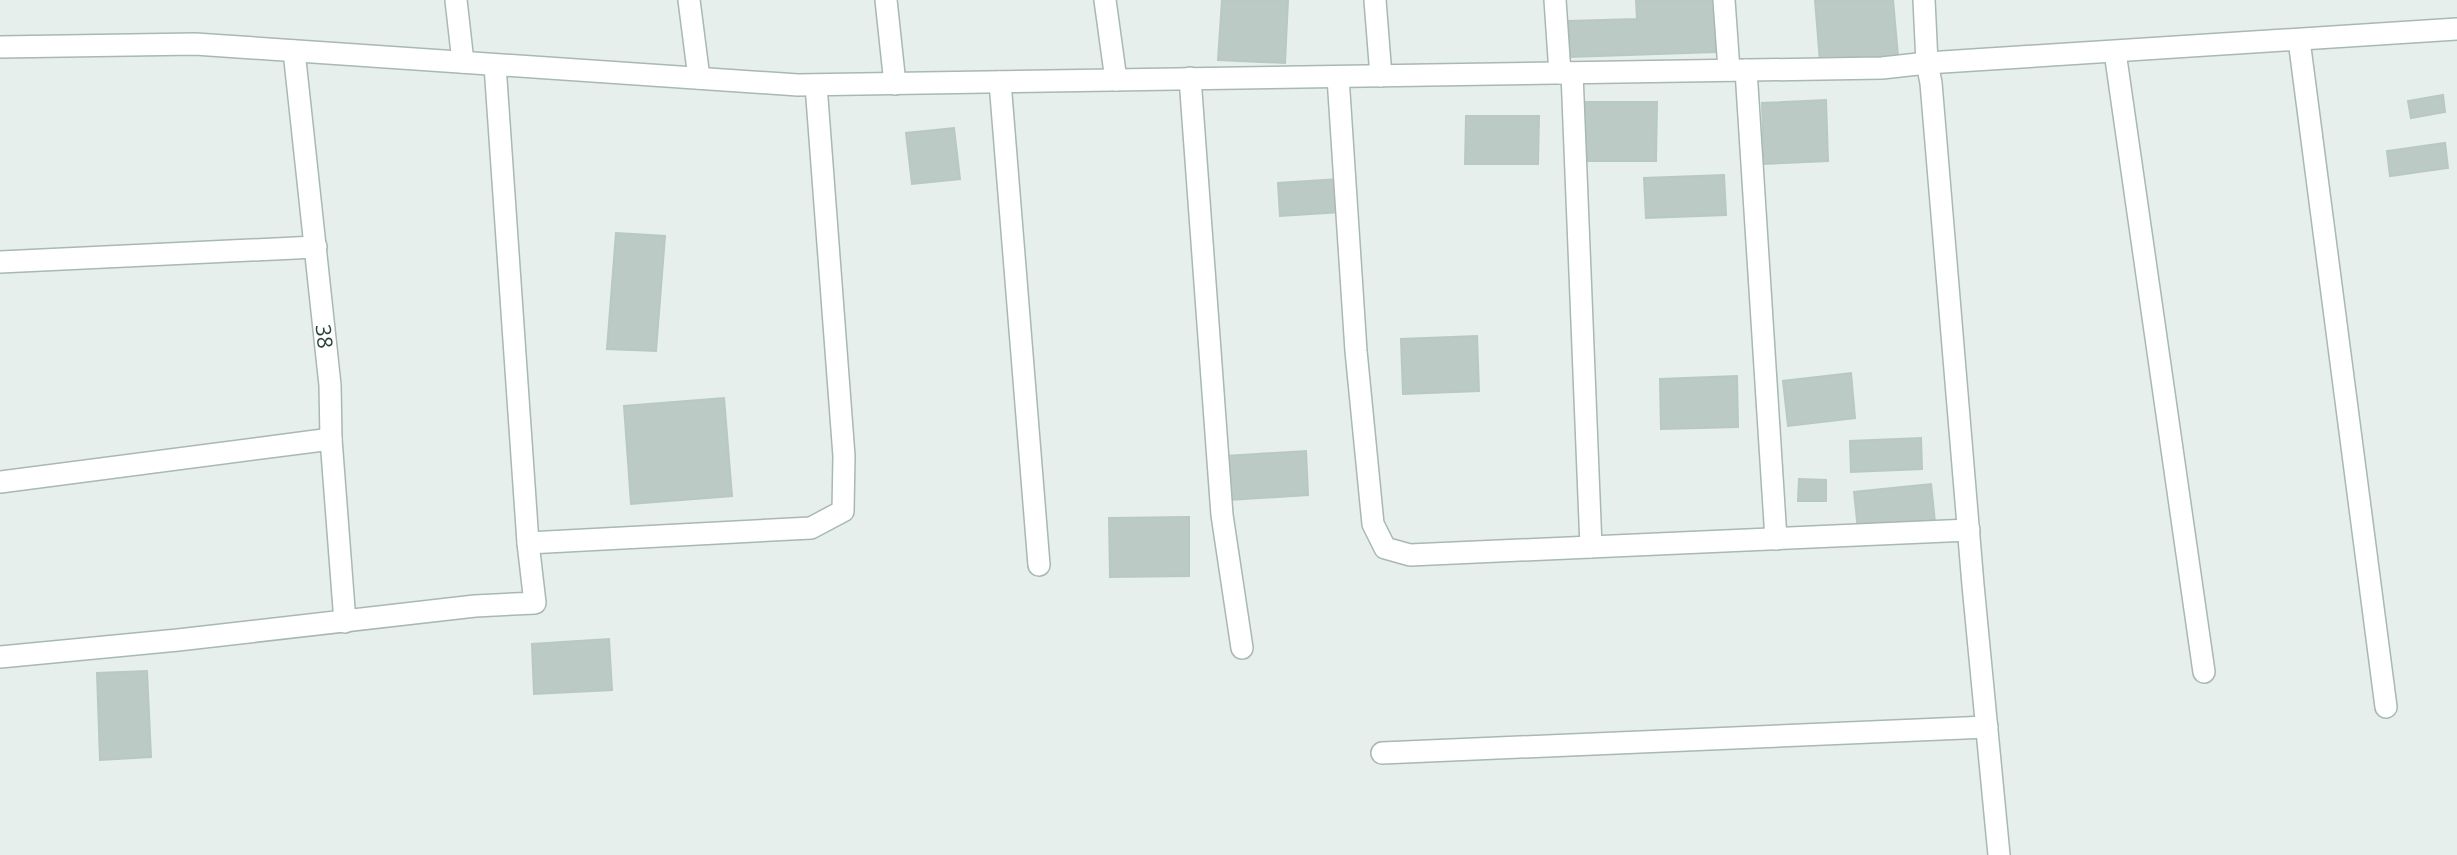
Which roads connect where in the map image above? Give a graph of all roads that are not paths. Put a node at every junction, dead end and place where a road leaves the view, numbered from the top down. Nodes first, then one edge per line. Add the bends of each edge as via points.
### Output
1 (456, 0) edge
2 (689, 0) edge
3 (886, 0) edge
4 (1105, 0) edge
5 (1375, 0) edge
6 (1555, 0) edge
7 (1724, 0) edge
8 (1924, 0) edge
9 (2457, 29) edge
10 (2299, 40) junction
11 (0, 47) edge
12 (295, 51) junction
13 (2115, 52) junction
14 (463, 62) junction
15 (1927, 63) junction
16 (495, 65) junction
17 (1738, 70) junction
18 (1566, 73) junction
19 (1338, 76) junction
20 (1381, 76) junction
21 (699, 78) junction
22 (1190, 79) junction
23 (1116, 80) junction
24 (1000, 82) junction
25 (895, 83) junction
26 (816, 85) junction
27 (316, 247) junction
28 (0, 262) edge
29 (331, 439) junction
30 (0, 482) edge
31 (1969, 530) junction
32 (1776, 539) junction
33 (528, 543) junction
34 (1591, 547) junction
35 (1039, 565) dead end
36 (345, 621) junction
37 (1242, 648) dead end
38 (0, 657) edge
39 (2204, 672) dead end
40 (2386, 707) dead end
41 (1987, 727) junction
42 (1382, 753) dead end
43 (1999, 855) edge

1 - 14 street
2 - 21 street
3 - 25 street
4 - 23 street
5 - 20 street
6 - 18 street
7 - 17 street
8 - 15 street
9 - 10 street
10 - 13 street
10 - 40 street
11 - 12 street via 195,44
12 - 14 street
12 - 27 street, 38
13 - 15 street
13 - 39 street
14 - 16 street
15 - 17 street
15 - 31 street
16 - 21 street
16 - 33 street
17 - 18 street
17 - 32 street
18 - 20 street
18 - 34 street
19 - 20 street
19 - 22 street
19 - 34 street via 1373,524 1385,548 1410,555
21 - 26 street
22 - 23 street
22 - 37 street via 1222,515
23 - 24 street
24 - 25 street
24 - 35 street
25 - 26 street
26 - 33 street via 844,456 843,511 811,528
27 - 28 street
27 - 29 street, 38
29 - 30 street
29 - 36 street, 38
31 - 32 street
31 - 41 street
32 - 34 street
33 - 36 street via 534,603
36 - 38 street
41 - 42 street
41 - 43 street

